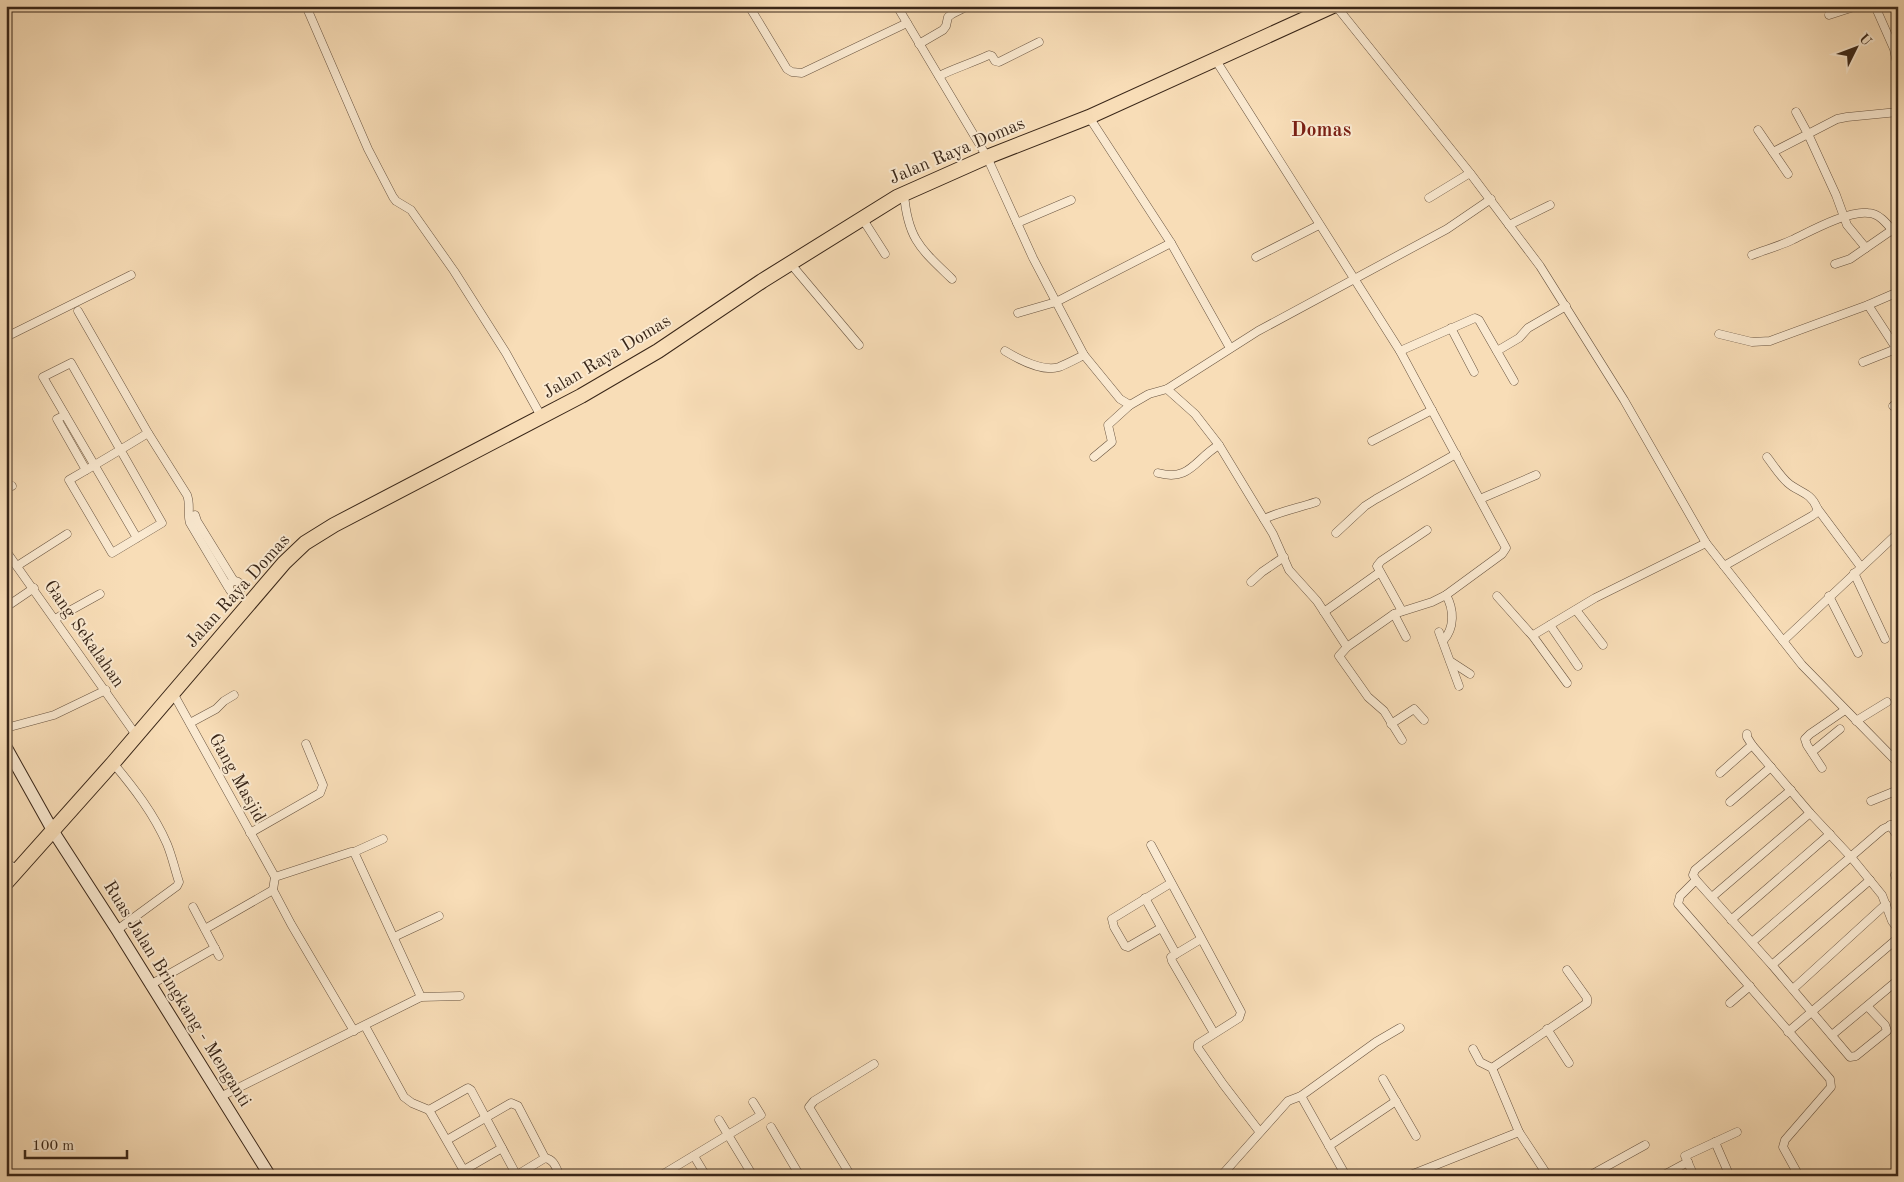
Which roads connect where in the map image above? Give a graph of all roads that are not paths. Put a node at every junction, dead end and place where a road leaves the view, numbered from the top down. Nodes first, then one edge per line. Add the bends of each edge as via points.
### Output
1 (306, 6) edge
2 (749, 6) edge
3 (897, 6) edge
4 (968, 6) edge
5 (1335, 6) edge
6 (1856, 6) edge
7 (1875, 6) edge
8 (1829, 15) dead end
9 (907, 23) junction
10 (1039, 42) dead end
11 (919, 44) junction
12 (1215, 59) junction
13 (1898, 68) edge
14 (939, 76) junction
15 (1796, 112) dead end
16 (1898, 112) edge
17 (1089, 117) junction
18 (1758, 130) dead end
19 (1808, 134) junction
20 (1773, 152) junction
21 (987, 156) junction
22 (1470, 173) junction
23 (1788, 174) dead end
24 (904, 194) junction
25 (1429, 198) dead end
26 (1491, 199) junction
27 (1071, 200) dead end
28 (1550, 205) dead end
29 (862, 218) junction
30 (1845, 218) junction
31 (1017, 223) junction
32 (1319, 225) junction
33 (1510, 225) junction
34 (1892, 230) junction
35 (1898, 237) edge
36 (1171, 243) junction
37 (1866, 248) junction
38 (885, 254) dead end
39 (1752, 255) dead end
40 (1256, 257) dead end
41 (790, 263) junction
42 (1835, 264) dead end
43 (131, 275) dead end
44 (952, 279) dead end
45 (1355, 279) junction
46 (1898, 292) edge
47 (1056, 302) junction
48 (1566, 306) junction
49 (1868, 306) junction
50 (78, 311) dead end
51 (1018, 314) dead end
52 (1451, 328) junction
53 (1719, 334) dead end
54 (6, 337) edge
55 (859, 345) dead end
56 (1230, 348) junction
57 (1897, 350) edge
58 (1005, 351) dead end
59 (1400, 351) junction
60 (1497, 351) junction
61 (1084, 355) junction
62 (1863, 362) dead end
63 (1474, 372) dead end
64 (1514, 381) dead end
65 (1167, 389) junction
66 (1130, 405) junction
67 (1432, 410) junction
68 (65, 415) junction
69 (542, 418) junction
70 (148, 433) junction
71 (1372, 441) dead end
72 (1219, 446) junction
73 (120, 450) junction
74 (1456, 454) junction
75 (1094, 457) dead end
76 (1767, 458) dead end
77 (94, 465) junction
78 (86, 470) junction
79 (1158, 473) dead end
80 (1536, 474) dead end
81 (1480, 499) junction
82 (1316, 502) dead end
83 (1817, 508) junction
84 (195, 515) dead end
85 (1264, 519) junction
86 (1427, 530) dead end
87 (1336, 533) dead end
88 (67, 534) dead end
89 (1897, 535) edge
90 (137, 538) junction
91 (1706, 543) junction
92 (6, 551) edge
93 (1284, 557) junction
94 (17, 566) junction
95 (1724, 566) junction
96 (1861, 567) junction
97 (1380, 572) junction
98 (1854, 574) junction
99 (234, 581) junction
100 (1251, 582) dead end
101 (228, 587) junction
102 (34, 588) junction
103 (239, 591) junction
104 (100, 594) dead end
105 (1446, 595) junction
106 (1498, 596) dead end
107 (1829, 596) junction
108 (9, 605) dead end
109 (247, 605) junction
110 (1576, 610) junction
111 (1402, 611) junction
112 (1324, 612) junction
113 (1394, 614) junction
114 (56, 619) junction
115 (1550, 625) junction
116 (1439, 632) dead end
117 (1532, 635) junction
118 (1406, 637) dead end
119 (1885, 639) dead end
120 (1443, 641) junction
121 (1783, 641) junction
122 (1604, 645) dead end
123 (1347, 647) junction
124 (1858, 652) dead end
125 (1450, 661) junction
126 (1578, 666) dead end
127 (1470, 674) dead end
128 (1567, 683) dead end
129 (1459, 686) dead end
130 (106, 690) junction
131 (172, 693) junction
132 (234, 695) dead end
133 (1887, 702) dead end
134 (1845, 710) junction
135 (1424, 720) dead end
136 (1856, 721) junction
137 (190, 723) junction
138 (1391, 724) junction
139 (6, 728) edge
140 (1840, 729) dead end
141 (1747, 734) dead end
142 (136, 735) junction
143 (1402, 740) dead end
144 (306, 744) dead end
145 (1752, 745) junction
146 (6, 747) edge
147 (1812, 752) junction
148 (113, 763) junction
149 (1898, 763) edge
150 (1771, 767) junction
151 (1822, 768) dead end
152 (1720, 773) dead end
153 (1791, 790) junction
154 (1898, 790) edge
155 (1871, 801) dead end
156 (1730, 802) dead end
157 (1810, 812) junction
158 (1894, 824) edge
159 (53, 832) junction
160 (250, 833) junction
161 (1830, 834) junction
162 (1898, 837) edge
163 (383, 839) dead end
164 (1151, 845) dead end
165 (354, 852) junction
166 (1851, 857) junction
167 (12, 867) edge
168 (1898, 871) edge
169 (275, 877) junction
170 (1696, 880) junction
171 (1870, 880) junction
172 (6, 883) edge
173 (1171, 883) junction
174 (1898, 884) edge
175 (273, 890) junction
176 (1712, 897) junction
177 (1145, 898) junction
178 (1886, 904) junction
179 (193, 907) dead end
180 (440, 916) dead end
181 (1731, 920) junction
182 (1161, 928) junction
183 (205, 929) junction
184 (1898, 929) edge
185 (118, 930) junction
186 (394, 937) junction
187 (1898, 938) edge
188 (1201, 940) junction
189 (1752, 942) junction
190 (215, 948) junction
191 (1176, 954) junction
192 (219, 956) dead end
193 (1772, 965) junction
194 (1567, 970) dead end
195 (1898, 980) edge
196 (150, 984) junction
197 (1750, 986) junction
198 (1793, 989) junction
199 (460, 996) dead end
200 (421, 997) junction
201 (1730, 1003) dead end
202 (1868, 1007) junction
203 (1812, 1013) junction
204 (365, 1026) junction
205 (1400, 1028) dead end
206 (1548, 1029) junction
207 (354, 1031) junction
208 (1788, 1032) junction
209 (1214, 1033) junction
210 (1832, 1035) junction
211 (1474, 1049) dead end
212 (1569, 1063) dead end
213 (874, 1064) dead end
214 (1492, 1068) junction
215 (1383, 1079) dead end
216 (1300, 1096) junction
217 (220, 1098) junction
218 (1396, 1101) junction
219 (753, 1102) dead end
220 (429, 1110) junction
221 (485, 1118) junction
222 (719, 1120) dead end
223 (770, 1127) dead end
224 (1259, 1131) junction
225 (1519, 1132) junction
226 (1737, 1132) dead end
227 (728, 1135) junction
228 (1416, 1136) dead end
229 (447, 1140) junction
230 (1715, 1142) junction
231 (1645, 1145) dead end
232 (1329, 1146) junction
233 (502, 1148) junction
234 (694, 1156) junction
235 (545, 1158) junction
236 (1688, 1162) junction
237 (1728, 1172) dead end
238 (466, 1173) edge
239 (517, 1175) edge
240 (270, 1176) edge
241 (560, 1176) edge
242 (660, 1176) edge
243 (706, 1176) edge
244 (753, 1176) edge
245 (800, 1176) edge
246 (851, 1176) edge
247 (1221, 1176) edge
248 (1346, 1176) edge
249 (1408, 1176) edge
250 (1548, 1176) edge
251 (1589, 1176) edge
252 (1662, 1176) edge
253 (1694, 1176) edge
254 (1799, 1176) edge

1 - 69 street via 368,149 393,197 411,210 454,271
2 - 9 street via 787,68 796,73
3 - 9 street
4 - 11 street via 948,17 943,30
5 - 12 highway, Jalan Raya Domas
5 - 22 street
6 - 8 street
7 - 13 street via 1894,49
9 - 11 street
10 - 14 street via 999,62 989,55
11 - 14 street
12 - 17 highway, Jalan Raya Domas
12 - 32 street
14 - 21 street
15 - 19 street
16 - 19 street via 1837,119
17 - 21 highway, Jalan Raya Domas
17 - 36 street
18 - 20 street
19 - 20 street
19 - 30 street
20 - 23 street
21 - 24 highway, Jalan Raya Domas
21 - 31 street
22 - 25 street
22 - 26 street
24 - 29 highway, Jalan Raya Domas
24 - 44 street via 910,230 919,246
26 - 33 street
26 - 45 street via 1447,229
27 - 31 street
28 - 33 street
29 - 38 street
29 - 41 highway, Jalan Raya Domas
30 - 34 street via 1869,212
30 - 37 street
30 - 39 street
31 - 47 street
32 - 40 street
32 - 45 street
33 - 48 street
34 - 35 street
34 - 37 street
36 - 47 street
36 - 56 street
37 - 42 street
41 - 55 street
41 - 69 highway, Jalan Raya Domas via 658,350
43 - 54 street
45 - 56 street
45 - 59 street
46 - 49 street
47 - 51 street
47 - 61 street
48 - 60 street
48 - 91 street
49 - 53 street via 1770,341 1752,342
49 - 57 street
50 - 70 street
52 - 59 street
52 - 60 street via 1475,318 1479,320
52 - 63 street
56 - 65 street
57 - 62 street
58 - 61 street via 1032,364 1054,368
59 - 67 street
60 - 64 street
61 - 66 street via 1120,399
65 - 66 street via 1149,394
65 - 72 street via 1195,414
66 - 75 street via 1108,425 1111,444
67 - 71 street
67 - 74 street
68 - 73 street via 44,378 70,363
68 - 77 street
68 - 78 street via 57,419
69 - 109 highway, Jalan Raya Domas via 322,532 284,562
70 - 73 street
70 - 101 street via 187,495 190,523
72 - 79 street via 1186,472 1169,476
72 - 85 street
73 - 77 street
73 - 90 street via 162,523
74 - 81 street
74 - 87 street via 1365,506
76 - 83 street via 1788,483 1805,492
77 - 78 street
77 - 90 street
78 - 90 street via 69,480 112,553
80 - 81 street
81 - 105 street via 1506,548
82 - 85 street
83 - 95 street via 1812,516
83 - 96 street
84 - 99 street
85 - 93 street
86 - 97 street via 1381,561 1377,566
88 - 94 street
89 - 96 street
91 - 95 street
91 - 110 street
92 - 94 street, Gang Sekalahan
93 - 100 street
93 - 112 street via 1291,573
94 - 102 street, Gang Sekalahan
95 - 121 street
96 - 98 street
97 - 111 street
97 - 112 street
98 - 107 street
98 - 119 street
99 - 101 street
99 - 103 street via 240,583
101 - 103 street via 232,592
102 - 108 street
102 - 114 street, Gang Sekalahan
103 - 109 street
104 - 114 street
105 - 111 street
105 - 120 street via 1453,613 1450,630
106 - 117 street
107 - 121 street
107 - 124 street
109 - 131 highway, Jalan Raya Domas
110 - 115 street
110 - 122 street
111 - 113 street
112 - 123 street
113 - 118 street
113 - 123 street
114 - 130 street, Gang Sekalahan
115 - 117 street
115 - 126 street
116 - 120 street
117 - 128 street
120 - 125 street
121 - 134 street
123 - 138 street via 1340,658
125 - 127 street
125 - 129 street
130 - 139 street via 54,715
130 - 142 street, Gang Sekalahan
131 - 137 street, Gang Masjid
131 - 142 highway, Jalan Raya Domas
132 - 137 street
133 - 136 street
134 - 136 street
134 - 147 street via 1806,739
135 - 138 street via 1414,709
136 - 149 street
137 - 160 street, Gang Masjid
138 - 143 street
140 - 147 street
141 - 145 street
142 - 148 highway, Jalan Raya Domas
144 - 160 street via 323,785 320,793
145 - 150 street
145 - 152 street
146 - 159 main road, Ruas Jalan Bringkang - Menganti
147 - 151 street
148 - 159 highway, Jalan Raya Domas
148 - 185 street via 153,817 168,845 179,882
150 - 153 street
150 - 156 street
153 - 157 street
153 - 170 street via 1695,870
154 - 155 street
157 - 161 street
157 - 176 street
158 - 162 street
158 - 166 street via 1883,829
159 - 167 highway, Jalan Raya Domas
159 - 185 main road, Ruas Jalan Bringkang - Menganti
160 - 169 street, Gang Masjid
161 - 166 street
161 - 181 street
163 - 165 street
164 - 173 street
165 - 169 street
165 - 186 street
166 - 171 street
166 - 189 street
167 - 172 highway, Jalan Raya Domas
168 - 174 street via 1894,875
169 - 175 street
170 - 176 street
170 - 197 street via 1680,896 1678,904
171 - 178 street
171 - 193 street
173 - 177 street
173 - 188 street
175 - 183 street
175 - 207 street
176 - 181 street
177 - 182 street
177 - 182 street via 1113,917 1114,927 1128,947
178 - 184 street
178 - 198 street
179 - 183 street
180 - 186 street
181 - 189 street
182 - 191 street
183 - 190 street
185 - 196 main road, Ruas Jalan Bringkang - Menganti
186 - 200 street
187 - 203 street
188 - 191 street
188 - 209 street via 1242,1012 1239,1018
189 - 193 street
190 - 192 street
190 - 196 street
191 - 209 street via 1171,957 1172,961
193 - 198 street
194 - 206 street via 1588,1001
195 - 202 street
196 - 217 main road, Ruas Jalan Bringkang - Menganti
197 - 201 street
197 - 208 street
198 - 203 street
199 - 200 street
200 - 204 street
202 - 210 street
202 - 210 street via 1887,1031 1856,1056 1850,1056
203 - 208 street
203 - 210 street
204 - 207 street
204 - 220 street via 404,1097
205 - 216 street
206 - 212 street
206 - 214 street
207 - 217 street
208 - 254 street via 1832,1084 1785,1140 1783,1147
209 - 224 street via 1198,1044 1198,1048
211 - 214 street via 1480,1062
213 - 246 street via 809,1107
214 - 225 street
215 - 218 street
216 - 224 street via 1288,1101
216 - 232 street
217 - 240 main road, Ruas Jalan Bringkang - Menganti
218 - 228 street
218 - 232 street
219 - 227 street via 761,1115
220 - 221 street via 468,1088
220 - 229 street
221 - 229 street
221 - 233 street
221 - 235 street via 511,1103 518,1106
222 - 227 street
223 - 245 street
224 - 247 street
225 - 249 street
225 - 250 street
226 - 230 street
227 - 234 street
227 - 244 street
229 - 238 street
230 - 236 street via 1685,1156
230 - 237 street
231 - 251 street
232 - 248 street
233 - 238 street
233 - 239 street
234 - 242 street
234 - 243 street
235 - 239 street
235 - 241 street via 553,1161
236 - 252 street
236 - 253 street

